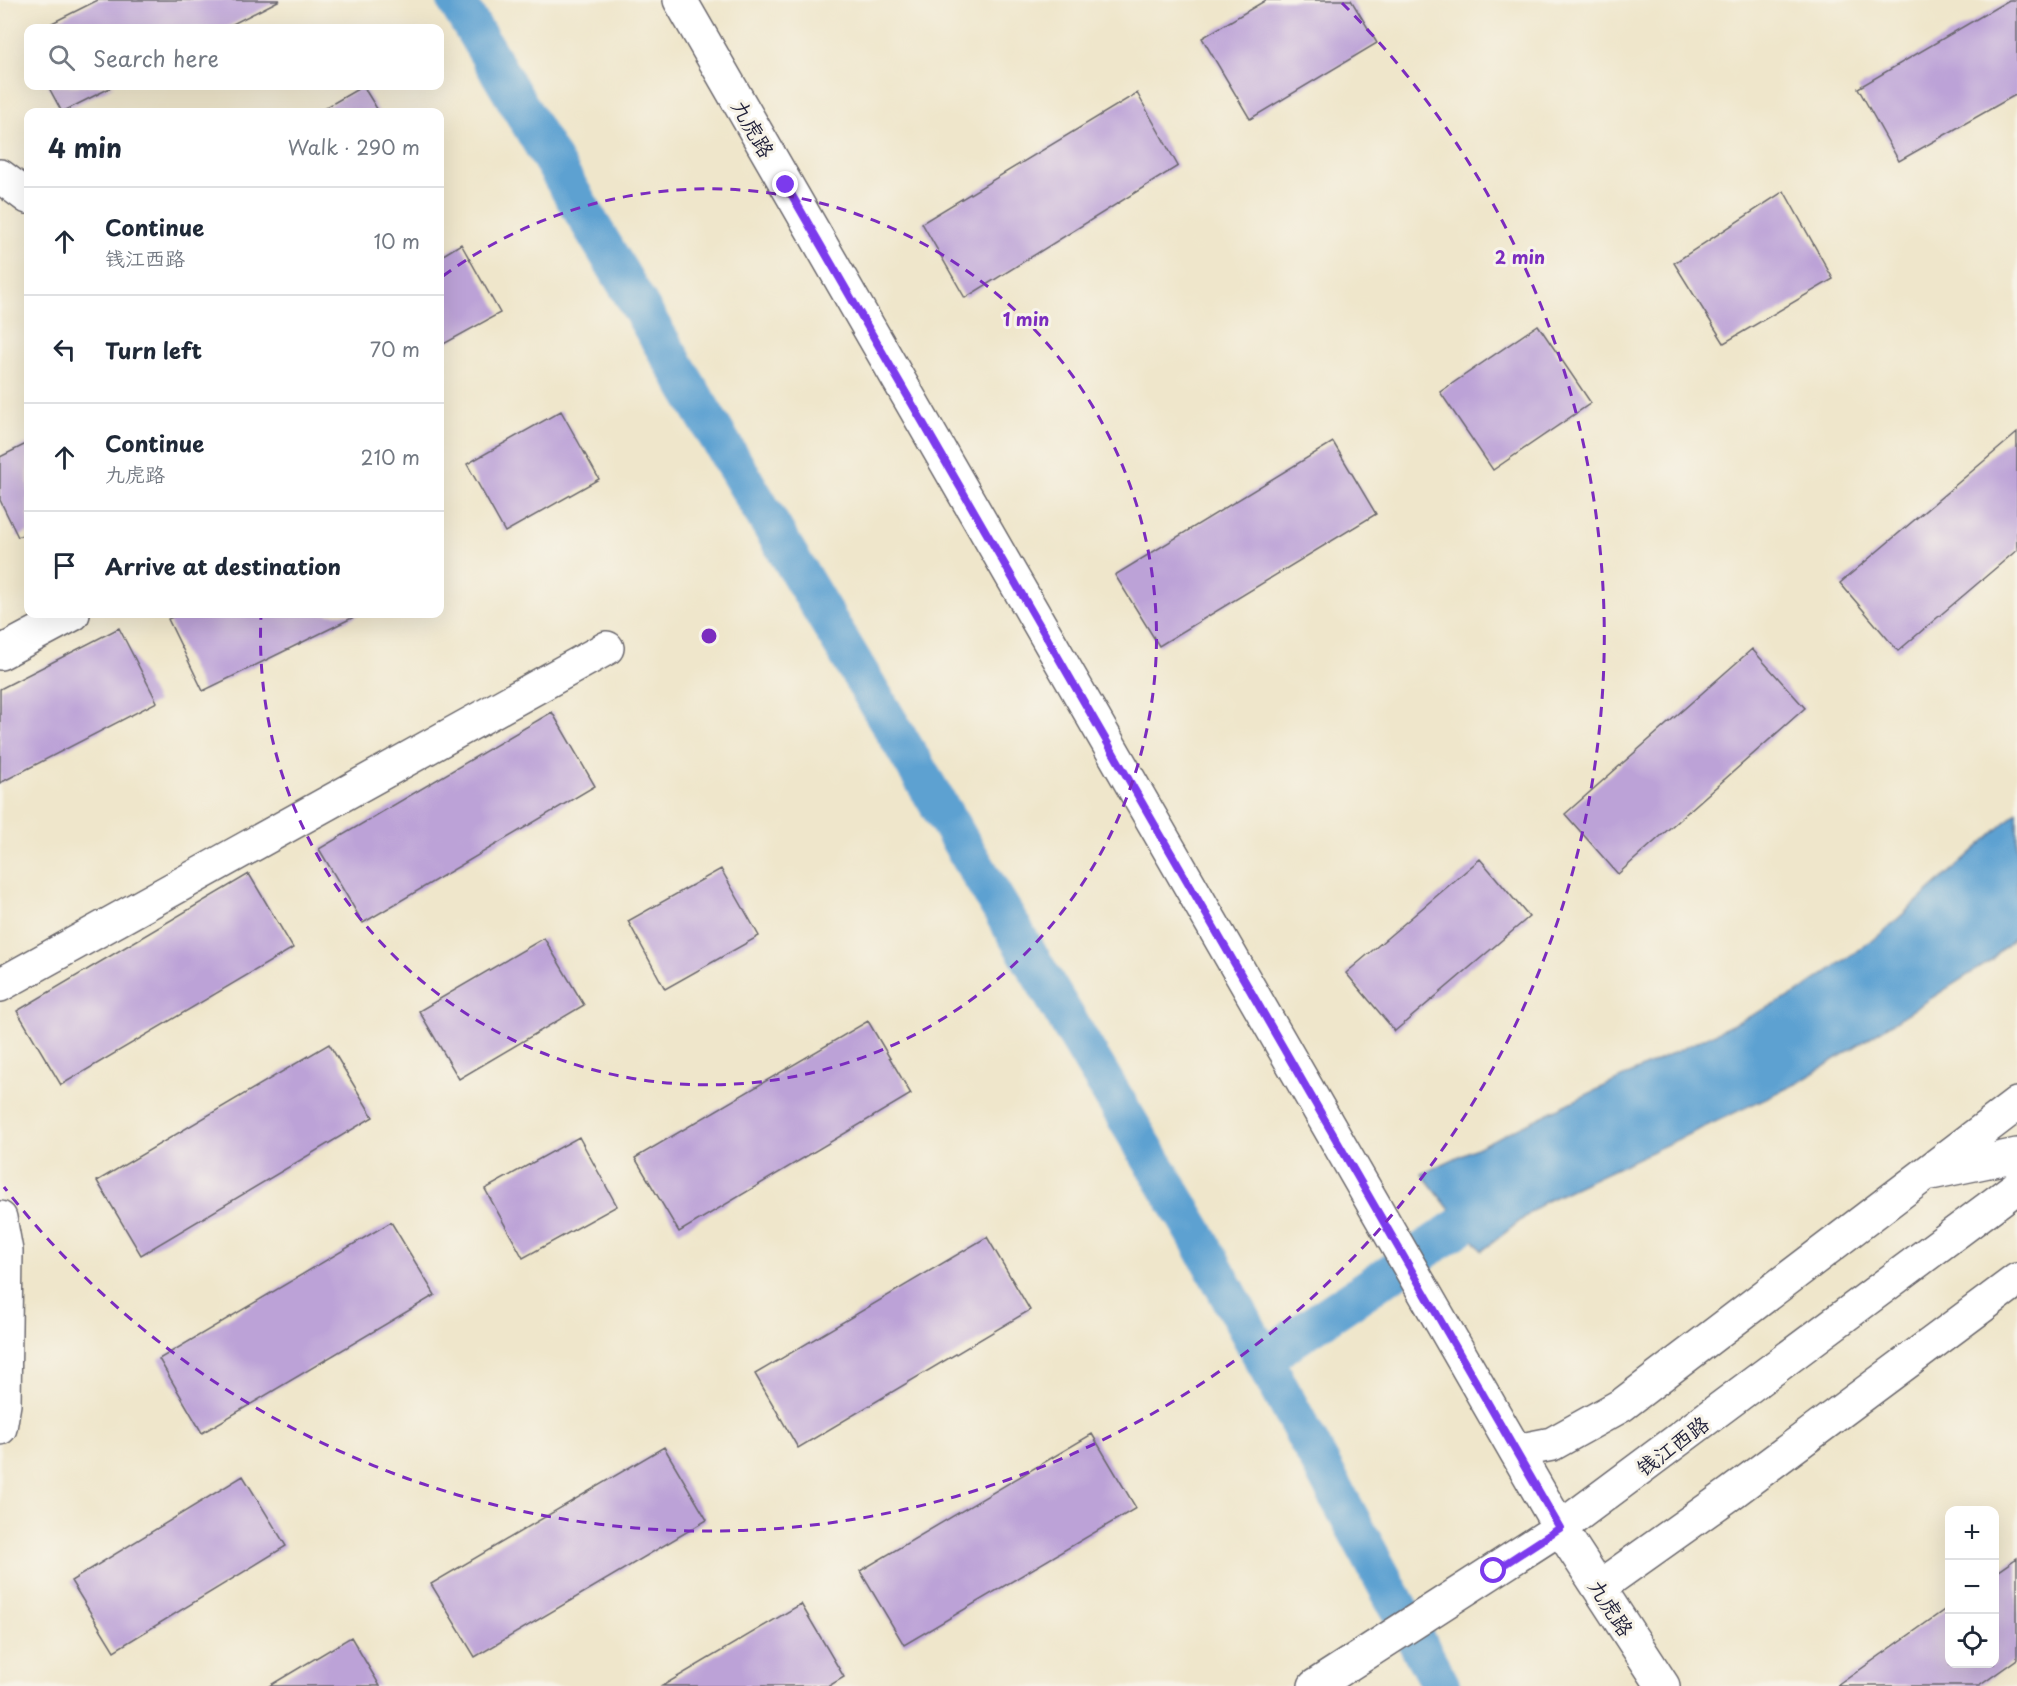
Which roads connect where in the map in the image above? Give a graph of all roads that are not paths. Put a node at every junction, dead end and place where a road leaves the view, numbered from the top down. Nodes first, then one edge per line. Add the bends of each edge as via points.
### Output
1 (680, 0) edge
2 (0, 176) edge
3 (24, 194) edge
4 (66, 618) edge
5 (607, 648) dead end
6 (0, 653) edge
7 (0, 985) edge
8 (2017, 1104) edge
9 (2017, 1155) edge
10 (1925, 1174) junction
11 (2017, 1187) edge
12 (0, 1218) edge
13 (2017, 1280) edge
14 (0, 1428) edge
15 (1516, 1451) junction
16 (1560, 1528) junction
17 (1599, 1587) junction
18 (1327, 1678) edge
19 (1663, 1686) edge

1 - 15 street, 九虎路
2 - 3 street
4 - 6 street
5 - 7 street
8 - 10 street
9 - 10 street
10 - 15 street via 1622,1405 1552,1444
11 - 16 street, 钱江西路
12 - 14 street via 6,1251 4,1404
13 - 17 street
15 - 16 street, 九虎路
16 - 17 street, 九虎路
16 - 18 street, 钱江西路
17 - 19 street, 九虎路

